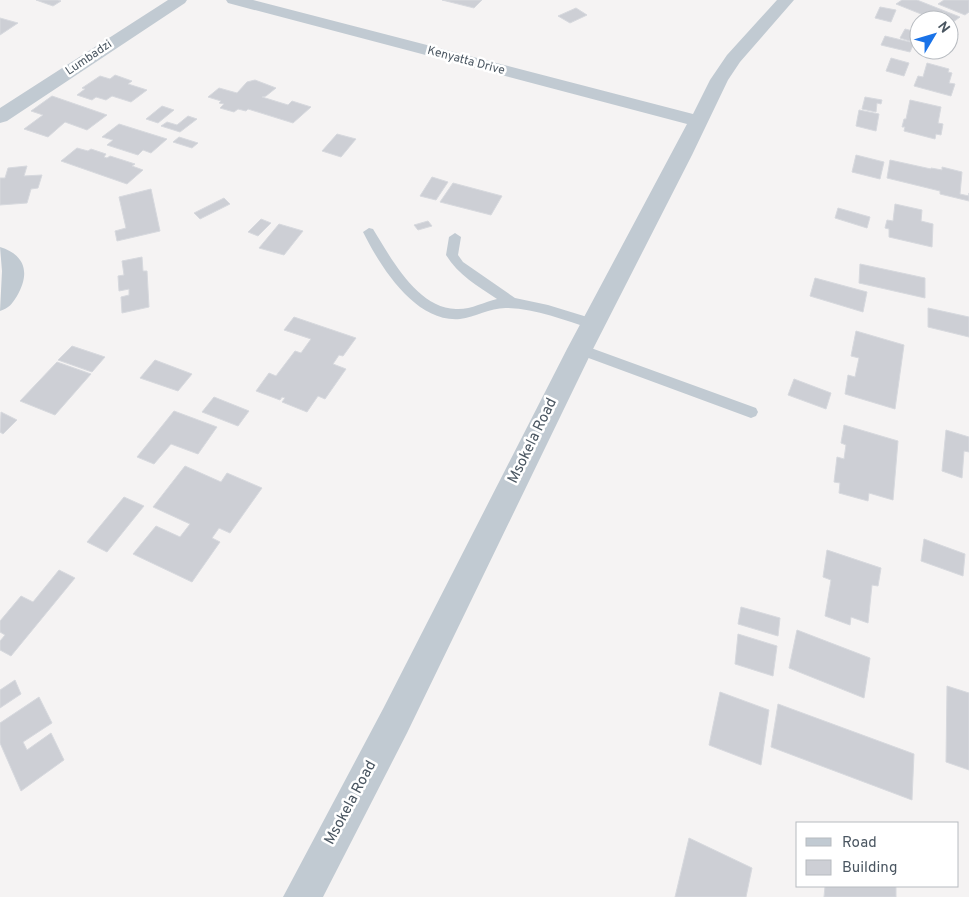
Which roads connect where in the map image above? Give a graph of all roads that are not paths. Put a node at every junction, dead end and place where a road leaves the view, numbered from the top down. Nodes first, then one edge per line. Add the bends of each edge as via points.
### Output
1 (179, 0) edge
2 (234, 0) edge
3 (786, 0) edge
4 (0, 117) edge
5 (698, 122) junction
6 (369, 232) dead end
7 (455, 237) dead end
8 (0, 255) edge
9 (0, 302) edge
10 (514, 304) junction
11 (592, 324) junction
12 (580, 348) junction
13 (751, 412) dead end
14 (302, 897) edge

1 - 4 street, Lumbadzi
2 - 5 street, Kenyatta Drive
3 - 5 street, Msokela Road via 733,59
5 - 11 street, Msokela Road
6 - 10 lane via 392,270 433,310 455,314 503,303
7 - 10 lane via 452,255 460,266
8 - 9 street via 13,267 14,278
10 - 11 lane via 534,306
11 - 12 street, Msokela Road
12 - 13 lane
12 - 14 street, Msokela Road via 395,721

